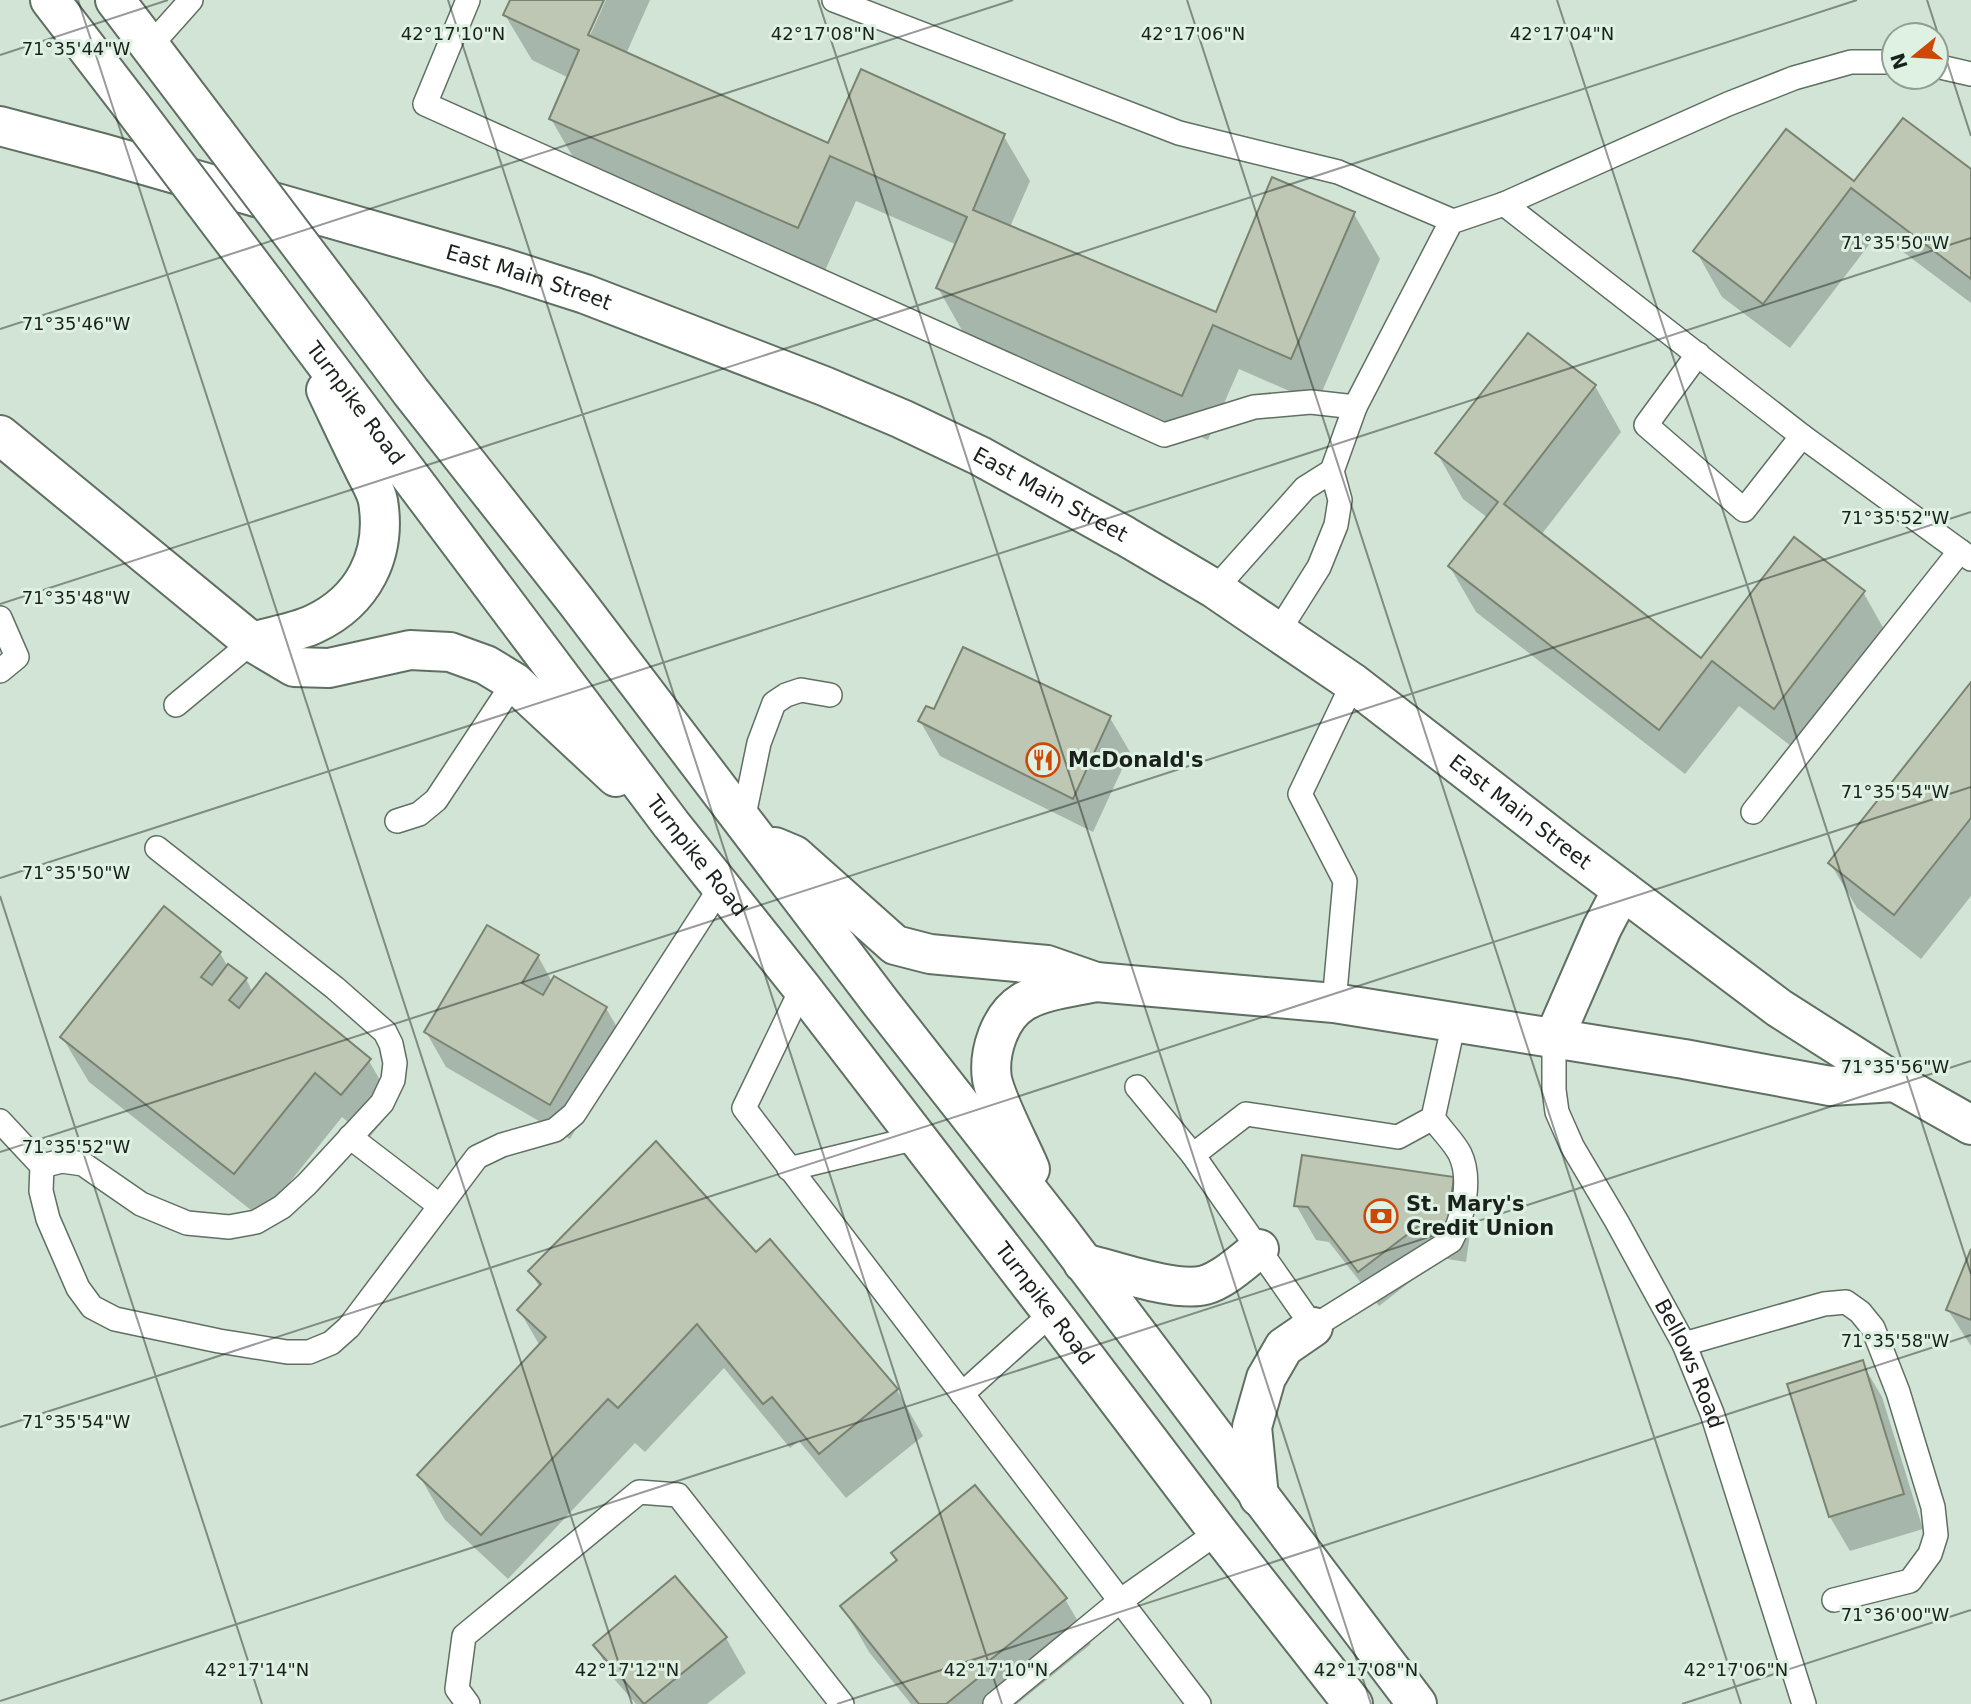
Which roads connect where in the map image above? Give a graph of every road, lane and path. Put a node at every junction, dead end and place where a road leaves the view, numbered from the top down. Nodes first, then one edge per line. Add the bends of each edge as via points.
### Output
1 (50, 0) edge
2 (115, 0) edge
3 (191, 0) edge
4 (468, 0) edge
5 (834, 0) edge
6 (150, 46) junction
7 (1880, 62) edge
8 (1950, 69) edge
9 (1971, 74) edge
10 (0, 126) edge
11 (1504, 204) junction
12 (1453, 221) junction
13 (295, 325) junction
14 (1698, 354) junction
15 (1356, 407) junction
16 (0, 435) edge
17 (1802, 436) junction
18 (1332, 471) junction
19 (1965, 555) edge
20 (1214, 589) junction
21 (0, 618) edge
22 (1278, 632) junction
23 (252, 642) junction
24 (0, 671) edge
25 (513, 682) junction
26 (1353, 683) junction
27 (830, 695) dead end
28 (176, 705) dead end
29 (1753, 812) dead end
30 (397, 821) dead end
31 (671, 824) junction
32 (750, 830) junction
33 (157, 848) dead end
34 (722, 886) junction
35 (1622, 890) junction
36 (1096, 982) junction
37 (802, 988) junction
38 (1334, 1003) junction
39 (1454, 1022) junction
40 (1554, 1038) junction
41 (1895, 1082) junction
42 (1137, 1087) dead end
43 (1433, 1118) junction
44 (0, 1121) edge
45 (1971, 1125) edge
46 (350, 1137) junction
47 (916, 1138) junction
48 (1194, 1155) junction
49 (42, 1166) junction
50 (789, 1169) junction
51 (440, 1206) junction
52 (1059, 1230) junction
53 (1259, 1249) junction
54 (1083, 1263) junction
55 (1052, 1313) junction
56 (1313, 1327) junction
57 (1684, 1344) junction
58 (962, 1394) junction
59 (1259, 1497) junction
60 (1218, 1532) junction
61 (1834, 1600) dead end
62 (1120, 1601) junction
63 (468, 1704) edge
64 (842, 1704) edge
65 (995, 1704) edge
66 (1199, 1704) edge
67 (1353, 1704) edge
68 (1417, 1704) edge
69 (1804, 1704) edge

1 - 13 main road, Turnpike Road, bridge
2 - 6 main road
3 - 6 lane
4 - 15 lane via 425,104 1164,435 1254,407 1311,402
5 - 12 lane via 1179,133 1338,172
6 - 32 main road, bridge
7 - 11 lane via 1851,62 1794,78
8 - 9 lane
10 - 20 main road, East Main Street via 504,268 733,350 980,456
11 - 12 lane
11 - 14 lane
12 - 15 lane
13 - 23 main road via 378,499 380,532 370,574 346,602 313,624
13 - 31 main road, Turnpike Road
14 - 17 lane
14 - 17 lane via 1646,425 1744,510
15 - 18 lane
16 - 23 main road
17 - 19 lane
18 - 20 lane via 1305,488
18 - 22 lane via 1340,500 1336,525 1319,567
19 - 29 lane
20 - 22 main road, East Main Street
21 - 24 lane via 18,657
22 - 26 main road, East Main Street
23 - 25 main road via 294,667 329,668 410,650 450,652 486,665
23 - 28 lane
25 - 30 lane via 436,800 419,814
25 - 31 main road
26 - 35 main road, East Main Street
26 - 38 lane via 1300,794 1345,881
27 - 32 lane via 801,690 774,703 759,743
31 - 34 main road, Turnpike Road
32 - 36 main road via 794,855 895,945 930,954 1046,965
32 - 52 main road
33 - 46 lane via 385,1032 395,1063 393,1080 382,1103
34 - 37 main road, Turnpike Road
34 - 51 lane via 574,1114 555,1130 477,1157
35 - 40 main road
35 - 41 main road, East Main Street via 1779,1008
36 - 38 main road
36 - 52 main road via 1023,1002 1005,1018 994,1048 992,1078
37 - 47 main road, Turnpike Road
37 - 50 lane via 744,1108
38 - 39 main road
39 - 40 main road
39 - 43 lane
40 - 41 main road via 1830,1086
40 - 57 lane, Bellows Road via 1553,1090 1567,1135
41 - 45 main road, East Main Street
42 - 48 lane
43 - 48 lane via 1398,1137 1246,1114
43 - 56 lane via 1460,1154 1466,1176 1460,1225 1451,1241
44 - 49 lane
46 - 49 lane via 282,1207 256,1222 229,1227 187,1223 141,1204 83,1164 62,1161
46 - 51 lane
47 - 50 lane
47 - 55 main road, Turnpike Road
48 - 53 lane
49 - 51 lane via 41,1191 48,1219 78,1288 92,1307 115,1319 287,1352 309,1352 331,1343 349,1327
50 - 58 lane
52 - 54 main road
53 - 54 main road via 1205,1285 1179,1287
53 - 56 lane
54 - 59 main road
55 - 58 lane
55 - 60 main road, Turnpike Road
56 - 59 main road via 1284,1347 1266,1378 1252,1427
57 - 61 lane via 1824,1304 1846,1302 1873,1328 1898,1392 1933,1507 1936,1535 1930,1554 1910,1581
57 - 69 lane, Bellows Road via 1712,1413
58 - 62 lane
59 - 68 main road
60 - 62 lane
60 - 67 main road, Turnpike Road
62 - 65 lane
62 - 66 lane
63 - 64 lane via 457,1689 464,1636 639,1492 678,1495

